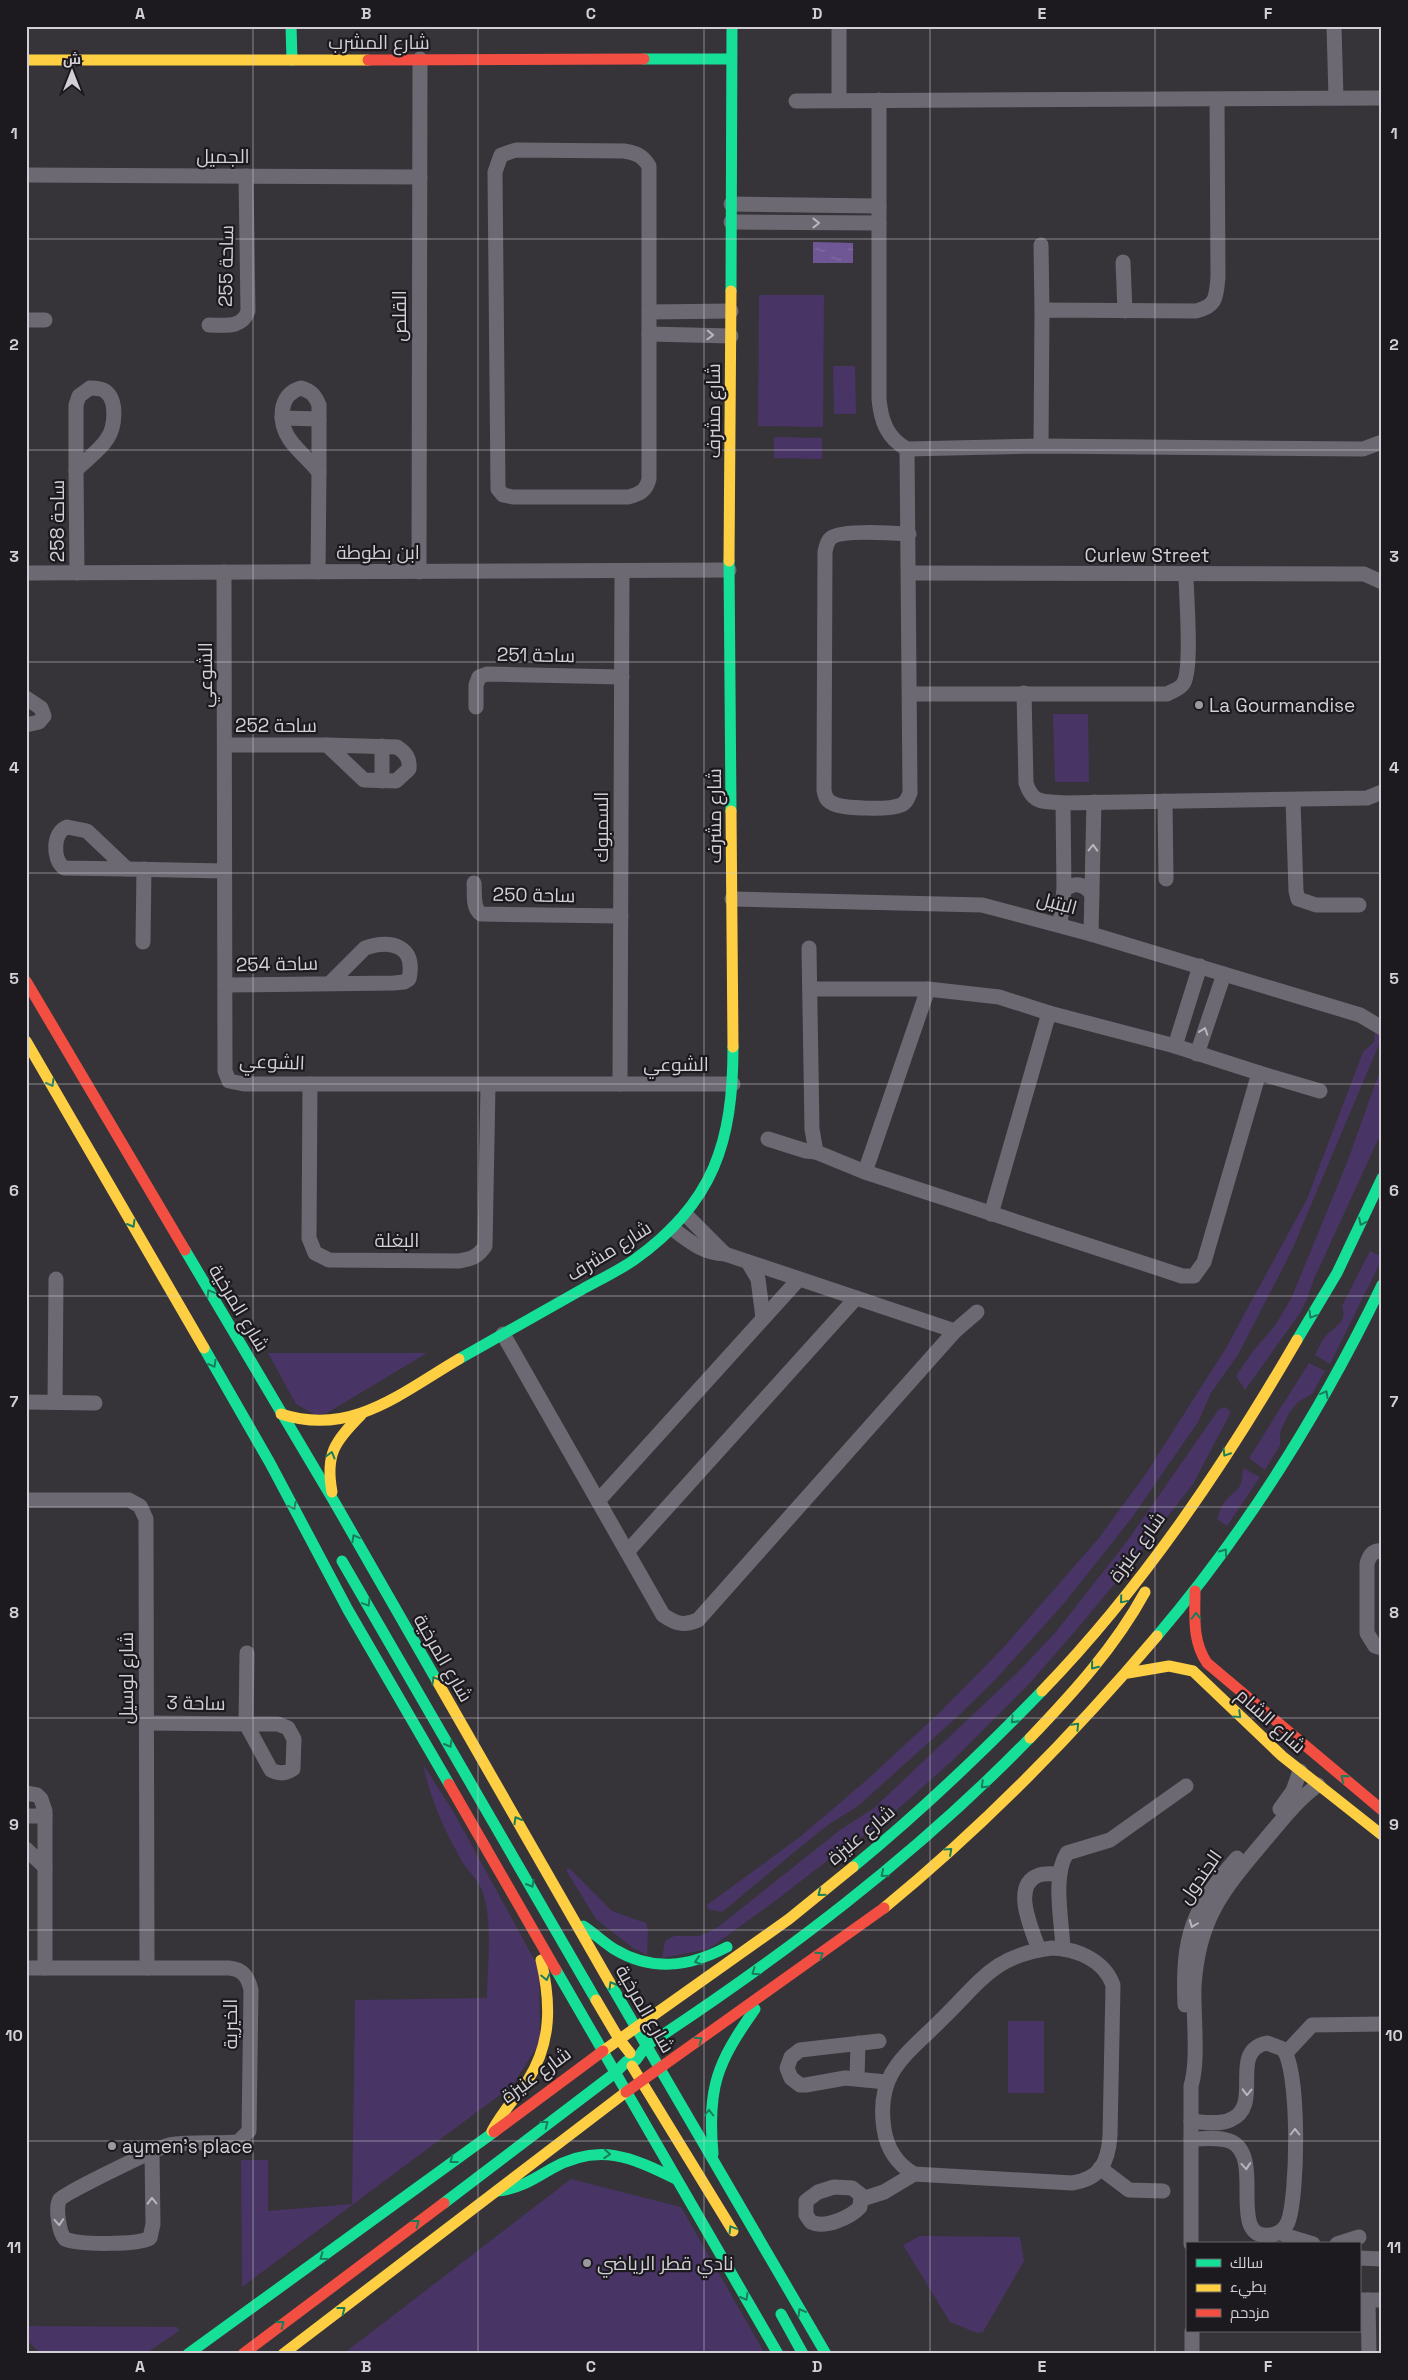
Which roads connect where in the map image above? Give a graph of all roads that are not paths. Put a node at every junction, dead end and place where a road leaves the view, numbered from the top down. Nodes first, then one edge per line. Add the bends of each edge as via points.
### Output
1 (291, 26) edge
2 (732, 26) edge
3 (839, 26) edge
4 (1334, 26) edge
5 (420, 59) junction
6 (731, 59) junction
7 (26, 60) edge
8 (292, 60) junction
9 (1336, 98) junction
10 (1382, 98) edge
11 (839, 100) junction
12 (879, 100) junction
13 (1217, 100) junction
14 (796, 101) dead end
15 (26, 176) edge
16 (246, 176) junction
17 (420, 177) junction
18 (731, 204) junction
19 (879, 206) junction
20 (731, 222) junction
21 (879, 223) junction
22 (1041, 245) dead end
23 (1123, 262) dead end
24 (1042, 310) junction
25 (731, 311) junction
26 (1125, 311) junction
27 (649, 312) junction
28 (26, 320) edge
29 (45, 320) dead end
30 (209, 325) dead end
31 (649, 334) junction
32 (731, 336) junction
33 (282, 418) junction
34 (319, 419) junction
35 (1382, 442) edge
36 (1041, 446) junction
37 (907, 449) junction
38 (76, 470) junction
39 (319, 472) junction
40 (909, 534) junction
41 (730, 570) junction
42 (622, 571) junction
43 (224, 572) junction
44 (318, 572) junction
45 (418, 572) junction
46 (26, 573) edge
47 (77, 573) junction
48 (909, 573) junction
49 (1186, 575) junction
50 (1382, 582) edge
51 (622, 677) junction
52 (1024, 693) junction
53 (910, 694) junction
54 (26, 698) edge
55 (476, 706) dead end
56 (26, 725) edge
57 (225, 745) junction
58 (327, 745) junction
59 (382, 746) junction
60 (382, 781) junction
61 (1382, 792) edge
62 (1293, 800) junction
63 (1165, 801) junction
64 (1094, 802) junction
65 (1063, 803) junction
66 (127, 869) dead end
67 (144, 870) junction
68 (224, 871) junction
69 (1166, 879) dead end
70 (474, 883) dead end
71 (1064, 890) junction
72 (1092, 895) junction
73 (732, 899) junction
74 (1359, 905) dead end
75 (621, 916) junction
76 (1060, 924) junction
77 (1091, 934) junction
78 (143, 942) dead end
79 (809, 948) dead end
80 (1200, 966) junction
81 (1224, 974) junction
82 (26, 982) edge
83 (330, 983) junction
84 (225, 985) junction
85 (811, 989) junction
86 (928, 989) junction
87 (1049, 1013) junction
88 (1360, 1015) junction
89 (1382, 1016) edge
90 (1382, 1028) edge
91 (26, 1041) edge
92 (1175, 1046) junction
93 (1197, 1054) junction
94 (1258, 1073) junction
95 (310, 1084) junction
96 (620, 1084) junction
97 (733, 1084) junction
98 (488, 1085) junction
99 (1320, 1091) dead end
100 (768, 1138) dead end
101 (816, 1152) junction
102 (865, 1172) junction
103 (1382, 1178) edge
104 (991, 1214) junction
105 (686, 1215) junction
106 (673, 1229) junction
107 (725, 1254) junction
108 (748, 1262) junction
109 (56, 1279) dead end
110 (798, 1279) junction
111 (1382, 1286) edge
112 (856, 1298) junction
113 (976, 1312) dead end
114 (763, 1318) junction
115 (955, 1331) junction
116 (503, 1334) junction
117 (26, 1402) edge
118 (55, 1402) junction
119 (95, 1403) dead end
120 (282, 1414) junction
121 (363, 1414) junction
122 (270, 1463) junction
123 (26, 1500) edge
124 (304, 1501) dead end
125 (598, 1501) junction
126 (335, 1503) junction
127 (1382, 1551) edge
128 (627, 1552) junction
129 (337, 1553) dead end
130 (1151, 1564) junction
131 (1195, 1591) junction
132 (1382, 1648) edge
133 (247, 1653) dead end
134 (1200, 1653) junction
135 (1181, 1656) junction
136 (1128, 1673) junction
137 (146, 1723) junction
138 (1300, 1771) junction
139 (1318, 1785) junction
140 (1186, 1786) dead end
141 (26, 1793) edge
142 (1382, 1810) edge
143 (26, 1816) edge
144 (45, 1816) junction
145 (1382, 1835) edge
146 (26, 1849) edge
147 (45, 1867) junction
148 (1059, 1874) junction
149 (789, 1919) junction
150 (576, 1922) junction
151 (533, 1930) junction
152 (752, 1930) dead end
153 (739, 1938) dead end
154 (1063, 1949) junction
155 (1039, 1950) junction
156 (26, 1968) edge
157 (45, 1968) junction
158 (146, 1968) junction
159 (766, 1994) junction
160 (1382, 2024) edge
161 (636, 2027) junction
162 (620, 2039) junction
163 (879, 2041) dead end
164 (858, 2043) junction
165 (646, 2046) junction
166 (603, 2051) junction
167 (1286, 2053) junction
168 (632, 2060) junction
169 (658, 2068) junction
170 (615, 2073) junction
171 (857, 2078) junction
172 (642, 2080) junction
173 (886, 2082) junction
174 (1190, 2086) junction
175 (626, 2092) junction
176 (1191, 2121) junction
177 (492, 2131) junction
178 (1191, 2138) junction
179 (152, 2152) junction
180 (714, 2161) junction
181 (1100, 2168) junction
182 (914, 2174) junction
183 (676, 2179) junction
184 (498, 2191) junction
185 (1163, 2191) dead end
186 (862, 2199) dead end
187 (1280, 2232) junction
188 (1359, 2237) dead end
189 (737, 2238) dead end
190 (1191, 2242) edge
191 (1306, 2242) edge
192 (1343, 2242) edge
193 (1360, 2258) edge
194 (1382, 2259) edge
195 (1370, 2300) edge
196 (775, 2304) dead end
197 (1192, 2332) edge
198 (302, 2346) edge
199 (188, 2354) edge
200 (242, 2354) edge
201 (283, 2354) edge
202 (778, 2354) edge
203 (804, 2354) edge
204 (826, 2354) edge
205 (1192, 2354) edge
206 (1369, 2354) edge

1 - 8 main road
2 - 6 main road, شارع مشرف
3 - 11 street
4 - 9 street
5 - 6 main road, شارع المشرب
5 - 8 main road, شارع المشرب
5 - 17 street, القلص
6 - 18 main road, شارع مشرف
7 - 8 main road, شارع المشرب
9 - 10 street
9 - 13 street
11 - 12 street
11 - 14 street
12 - 13 street
12 - 19 street
13 - 26 street via 1218,278 1213,303 1196,311
15 - 16 street, الجميل
16 - 17 street, الجميل
16 - 30 street, ساحة 255 via 248,311 243,320 234,325
17 - 45 street, القلص
18 - 19 street
18 - 20 main road, شارع مشرف
19 - 21 street
20 -> 21 street
20 - 25 main road, شارع مشرف
21 - 37 street via 881,417 896,443
22 - 24 street
23 - 26 street
24 - 26 street
24 - 36 street
25 - 27 street
25 - 32 main road, شارع مشرف
27 - 31 street
27 - 31 street via 650,176 644,158 624,151 516,150 501,155 495,172 496,482 500,492 512,497 628,497 643,492 649,479
28 - 29 street
31 -> 32 street
32 - 41 main road, شارع مشرف
33 - 34 street
33 - 34 street via 286,396 301,388 315,396
33 - 39 street via 290,440
34 - 39 street
35 - 36 street via 1363,449
36 - 37 street
37 - 40 street
38 - 38 street, ساحة 258 via 75,413 79,396 90,388 105,391 113,406 112,430
38 - 47 street, ساحة 258
39 - 44 street
40 - 48 street
40 - 53 street via 843,533 831,537 827,543 824,790 826,799 832,804 890,807 906,801 910,792
41 - 42 street, ابن بطوطة
41 - 73 main road, شارع مشرف
42 - 45 street, ابن بطوطة
42 - 51 street, السمبوك
43 - 44 street, ابن بطوطة
43 - 47 street, ابن بطوطة
43 - 57 street, الشوعي
44 - 45 street, ابن بطوطة
46 - 47 street, ابن بطوطة
48 - 49 street, Curlew Street
48 - 53 street
49 - 50 street, Curlew Street via 1364,574
49 - 52 street via 1188,666 1183,685 1177,690 1167,694
51 - 55 street, ساحة 251 via 486,674 479,677 476,685
51 - 75 street, السمبوك
52 - 53 street
52 - 65 street via 1029,793 1037,800
54 - 56 street via 41,708 44,716 39,722
57 - 58 street, ساحة 252
57 - 68 street, الشوعي
58 - 59 street, ساحة 252
58 - 60 street, ساحة 252 via 364,780
59 - 60 street
59 - 60 street, ساحة 252 via 397,747 405,752 409,763 409,769 396,781
61 - 62 street via 1367,798
62 - 63 street
62 - 74 street via 1298,898 1316,905
63 - 64 street
63 - 69 street
64 - 65 street
72 -> 64 street
65 - 71 street
66 - 67 street
67 - 68 street
67 - 78 street
68 - 84 street, الشوعي
70 - 75 street, ساحة 250 via 475,906 481,914
71 - 72 street via 1079,884
71 - 76 street
72 - 77 street
73 - 76 street, البتيل via 982,905
73 - 97 main road, شارع مشرف
75 - 96 street, السمبوك
76 - 77 street, البتيل
77 - 80 street, البتيل
79 - 85 street
80 - 81 street, البتيل
80 - 92 street
81 - 88 street, البتيل
93 -> 81 street
120 -> 82 main road, شارع المرخية
83 - 83 street, ساحة 254 via 404,982 409,979 409,956 407,951 396,946 373,945 365,948
83 - 84 street, ساحة 254
84 - 95 street, الشوعي via 225,1072 229,1081
85 - 86 street
85 - 101 street via 812,1129
86 - 87 street via 999,997
86 - 102 street
87 - 92 street
87 - 104 street
88 - 89 street, البتيل
88 - 90 street, البتيل
91 -> 122 main road
92 - 93 street
93 - 94 street
94 - 99 street
94 - 104 street via 1204,1262 1194,1276 1182,1276
95 - 98 street, الشوعي
95 - 98 street, البغلة via 309,1238 315,1253 329,1260 471,1259 480,1254 485,1246
96 - 97 street, الشوعي
96 - 98 street, الشوعي
97 - 105 main road, شارع مشرف via 728,1123 717,1165 702,1194
100 - 101 street
101 - 102 street
102 - 104 street
103 -> 130 main road, شارع عنيزة via 1337,1273 1290,1353
105 - 106 main road, شارع مشرف
105 - 107 street
106 - 107 street via 703,1250
106 - 116 main road, شارع مشرف via 632,1261
107 - 108 street
108 - 110 street
108 - 114 street via 758,1280
109 - 118 street
110 - 112 street
110 - 114 street
131 -> 111 main road via 1242,1528 1301,1436
112 - 115 street
112 - 128 street
113 - 115 street
114 - 125 street
115 - 128 street via 698,1620 686,1625 663,1615
116 - 121 main road, شارع مشرف
116 - 125 street
117 - 118 street
118 - 119 street
120 - 121 main road, شارع مشرف via 302,1422 322,1423
120 - 126 main road, شارع المرخية
126 -> 121 main road, شارع مشرف via 328,1460 334,1444
122 - 124 main road
122 -> 151 main road via 348,1610
123 - 137 street, شارع لوسيل via 129,1500 144,1511
125 - 128 street
150 -> 126 main road, شارع المرخية
127 - 132 street via 1368,1558 1367,1634 1375,1646
129 -> 162 main road
130 -> 149 main road, شارع عنيزة via 1089,1639 980,1755 900,1829
130 -> 165 main road via 1145,1592 1118,1636 1076,1689 968,1799 921,1843 827,1921
134 -> 131 main road via 1196,1642
131 - 136 main road
133 - 137 street, ساحة 3 via 246,1724
134 - 135 main road via 1192,1648
142 -> 134 main road, شارع الشام via 1214,1670
135 - 136 main road via 1161,1667
135 -> 138 main road, شارع الشام
159 -> 136 main road via 913,1884 1042,1762
137 - 158 street, شارع لوسيل
138 - 139 main road, شارع الشام
138 -> 174 street, الجندول via 1288,1800 1210,1891 1194,1920 1189,1935 1184,1983
139 - 145 main road, شارع الشام
139 - 174 street, الجندول via 1296,1804 1233,1879 1211,1913 1197,1959 1194,2074
140 - 148 street via 1110,1840 1067,1853
141 - 144 street via 41,1799
143 - 144 street
144 - 147 street
146 - 147 street
147 - 157 street
148 - 154 street
148 - 155 street via 1039,1875 1028,1886 1024,1896 1025,1909
149 - 152 main road
149 - 161 main road, شارع عنيزة
153 -> 150 main road via 692,1964 654,1965 627,1957
161 -> 150 main road, شارع المرخية
151 - 166 main road
151 -> 177 main road via 549,1996 547,2033 528,2080 505,2108
154 - 155 street
154 - 181 street via 1076,1952 1102,1967 1112,1985 1110,2142
155 - 173 street via 1005,1960 988,1971 943,2019 903,2055
156 - 157 street, الخيرية
157 - 158 street, الخيرية
158 - 179 street, الخيرية via 236,1969 245,1974 251,1990 249,2131 238,2142 169,2145
169 -> 159 main road
180 -> 159 main road via 709,2108 720,2062
160 - 167 street via 1312,2024
161 - 162 main road, شارع عنيزة
161 - 165 main road, شارع المرخية
161 - 168 main road
162 - 166 main road, شارع عنيزة
162 - 168 main road
163 - 164 street
164 - 171 street
164 - 171 street via 800,2050 791,2057 788,2068 795,2082 806,2085
165 - 168 main road
165 - 169 main road, شارع المرخية
166 - 168 main road via 616,2052
166 - 170 main road
166 - 177 main road, شارع عنيزة
167 -> 176 street via 1273,2044 1261,2044 1252,2051 1247,2061 1246,2101 1237,2116 1225,2122
187 -> 167 street via 1288,2218 1294,2157 1294,2102
168 - 169 main road
168 - 170 main road
168 - 172 main road
168 - 175 main road
169 - 172 main road
169 - 180 main road, شارع المرخية
170 - 175 main road
200 -> 170 main road
171 - 173 street
172 - 175 main road
189 -> 172 main road
173 - 182 street via 882,2116 885,2135 902,2167
174 - 176 street, الجندول
175 - 183 main road
175 - 184 main road
176 - 178 street, الجندول
177 -> 199 main road, شارع عنيزة
178 -> 187 street via 1224,2139 1240,2148 1247,2164 1248,2222 1265,2236
178 - 190 street, الجندول
179 -> 179 street, الخيرية via 60,2199 61,2235 70,2242 146,2241 150,2238
204 -> 180 main road, شارع المرخية
181 - 182 street via 1085,2181 1072,2183
181 - 185 street via 1129,2190
182 - 186 street via 884,2192
184 -> 183 main road via 523,2186 566,2160 590,2153 624,2155
183 -> 202 main road
198 -> 184 main road
187 - 191 street
188 - 192 street
193 - 194 street
195 - 206 street
196 - 203 main road
197 - 205 street
198 - 201 main road

